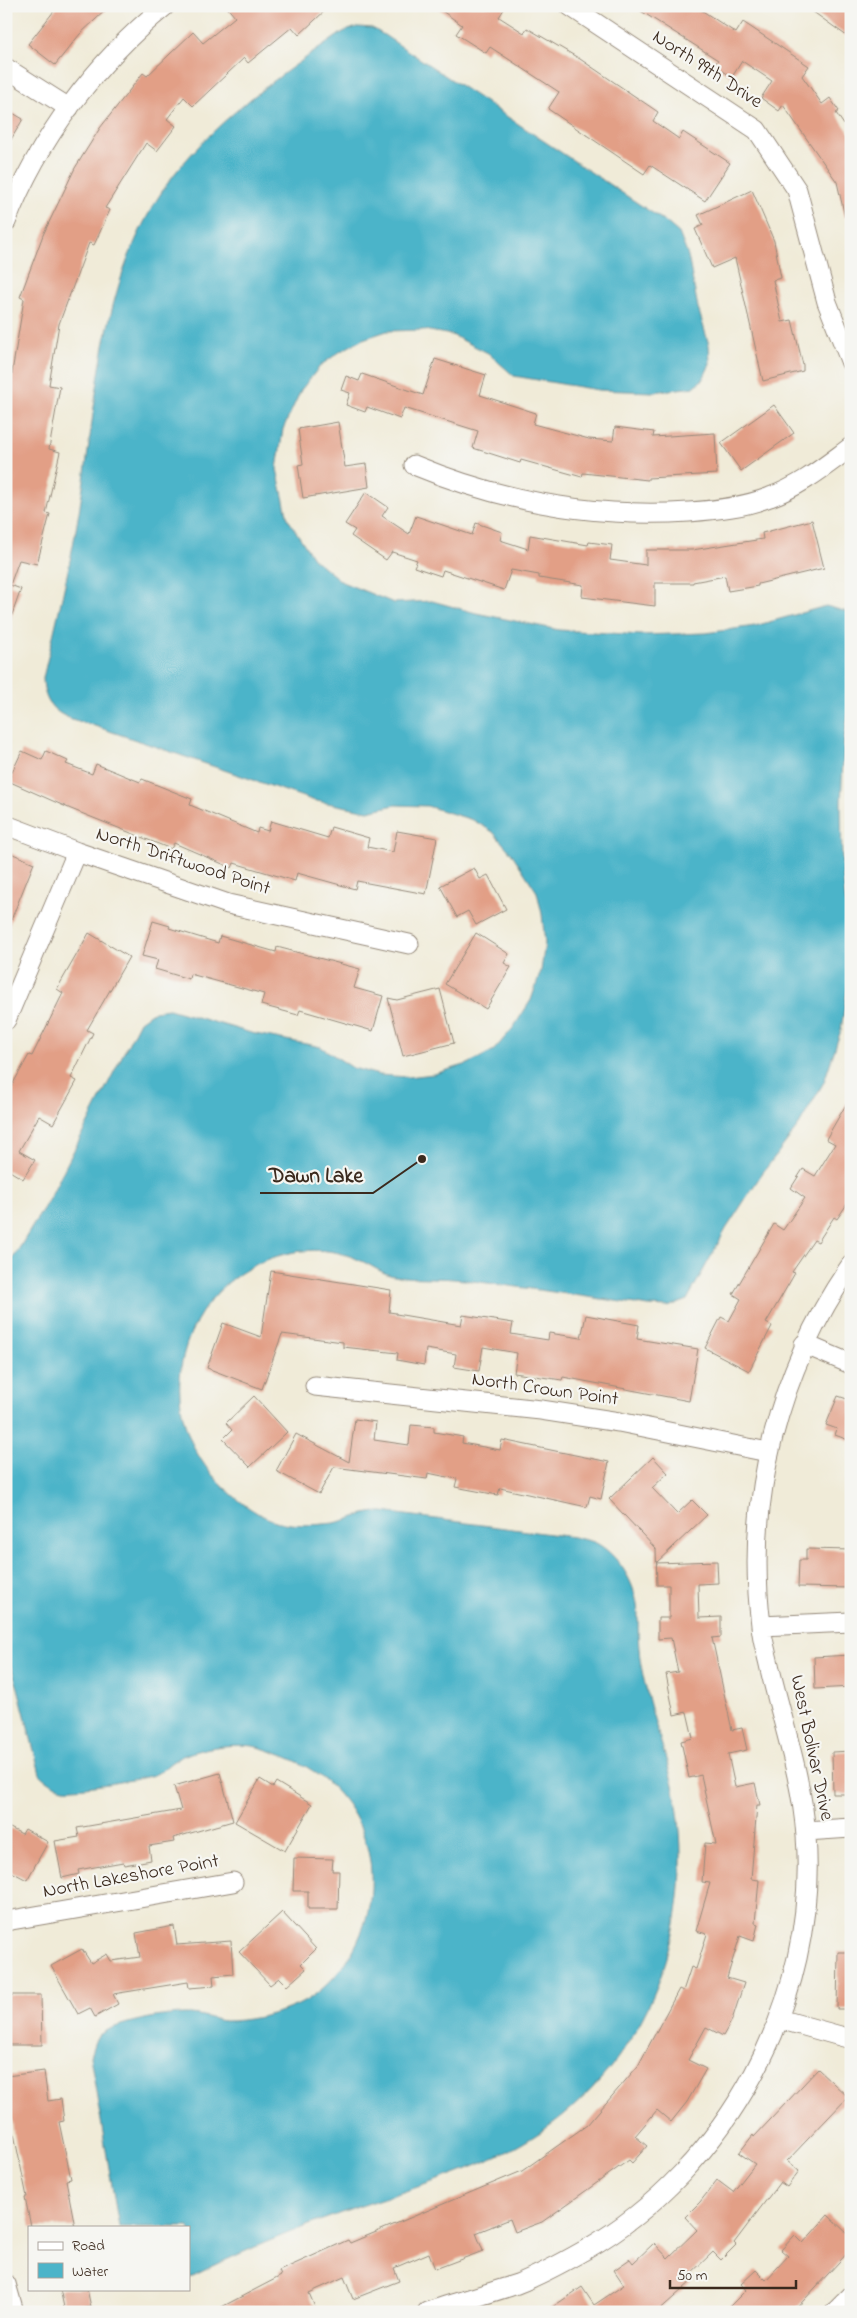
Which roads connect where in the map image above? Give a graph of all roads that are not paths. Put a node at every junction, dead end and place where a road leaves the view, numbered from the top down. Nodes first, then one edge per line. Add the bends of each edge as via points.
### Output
1 (165, 6) edge
2 (570, 6) edge
3 (6, 68) edge
4 (68, 108) junction
5 (6, 222) edge
6 (851, 363) edge
7 (851, 448) edge
8 (414, 465) dead end
9 (6, 825) edge
10 (76, 852) junction
11 (409, 944) dead end
12 (6, 1020) edge
13 (851, 1265) edge
14 (804, 1344) junction
15 (851, 1364) edge
16 (315, 1386) dead end
17 (768, 1452) junction
18 (851, 1622) edge
19 (761, 1626) junction
20 (851, 1828) edge
21 (806, 1831) junction
22 (233, 1882) dead end
23 (6, 1921) edge
24 (779, 2019) junction
25 (851, 2039) edge
26 (6, 2284) edge
27 (851, 2296) edge
28 (14, 2312) edge
29 (426, 2312) edge
30 (835, 2312) edge

1 - 4 street via 141,26
2 - 6 street, North 99th Drive via 757,130 797,190 827,302
3 - 4 street
4 - 5 street via 17,193
7 - 8 street via 798,485 770,498 722,509 661,514 603,512 544,504 449,480
9 - 10 street, North Driftwood Point
10 - 11 street, North Driftwood Point via 228,904
10 - 12 street
13 - 14 street, West Bolivar Drive via 832,1292
14 - 15 street
14 - 17 street, West Bolivar Drive
16 - 17 street, North Crown Point via 541,1410
17 - 19 street, West Bolivar Drive via 758,1528
18 - 19 street
19 - 21 street, West Bolivar Drive via 793,1756
20 - 21 street
21 - 24 street, West Bolivar Drive via 809,1872 804,1922
22 - 23 street, North Lakeshore Point
24 - 25 street
24 - 29 street, West Bolivar Drive via 758,2069 731,2113 688,2167 642,2210 587,2249 520,2283
26 - 28 street
27 - 30 street

